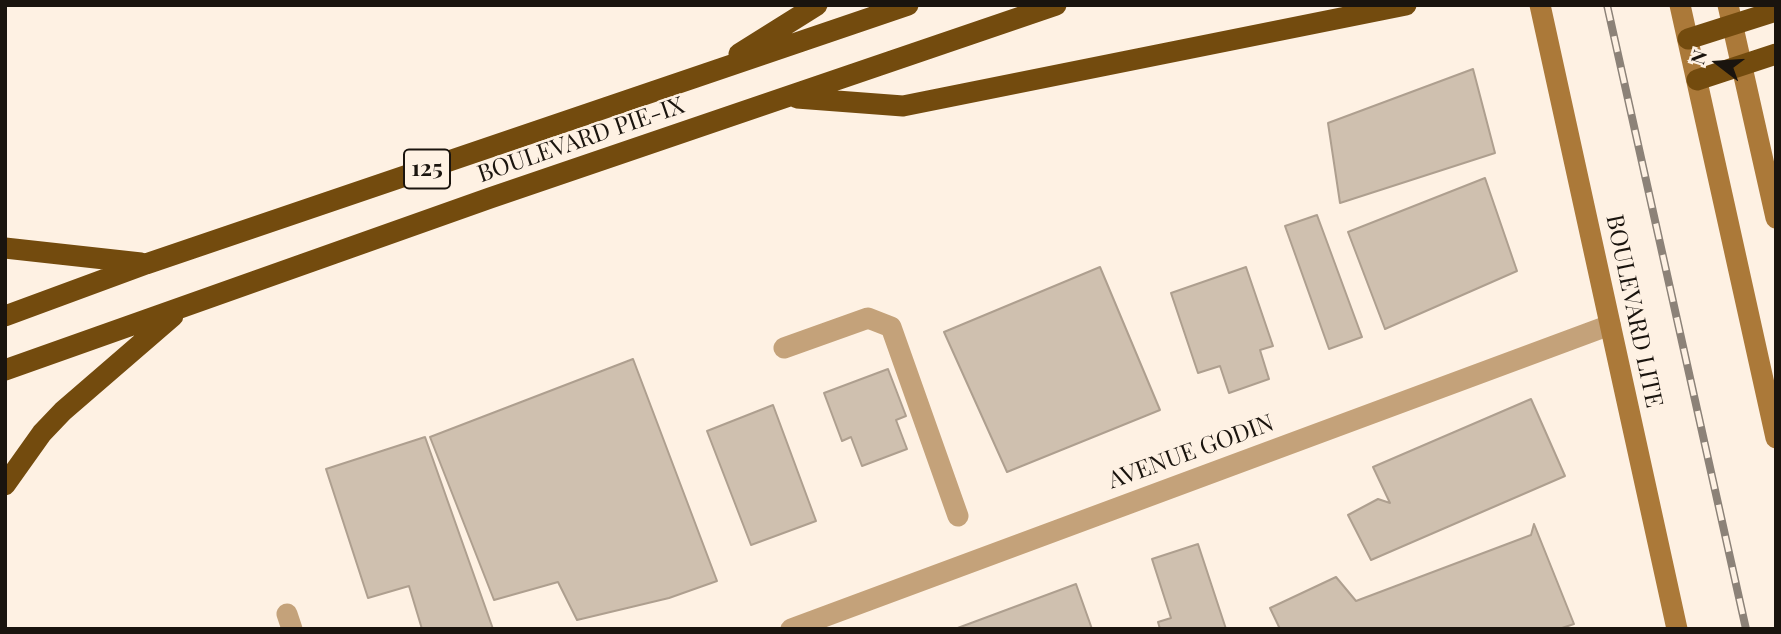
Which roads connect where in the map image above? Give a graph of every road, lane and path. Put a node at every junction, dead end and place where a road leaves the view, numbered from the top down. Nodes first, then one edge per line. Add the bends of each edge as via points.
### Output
1 (817, 5) edge
2 (908, 5) edge
3 (1056, 5) edge
4 (1406, 5) edge
5 (1540, 5) edge
6 (1680, 5) edge
7 (1776, 10) edge
8 (1731, 15) edge
9 (1688, 39) junction
10 (1776, 54) edge
11 (1742, 66) junction
12 (707, 74) junction
13 (1698, 79) junction
14 (788, 97) junction
15 (1776, 218) edge
16 (5, 248) edge
17 (146, 264) junction
18 (181, 309) junction
19 (5, 316) edge
20 (1609, 324) junction
21 (784, 348) dead end
22 (5, 370) edge
23 (1776, 438) edge
24 (5, 485) edge
25 (958, 516) dead end
26 (791, 629) edge
27 (1677, 629) edge

1 - 12 highway
2 - 12 highway, BOULEVARD PIE-IX / 125
3 - 14 highway, BOULEVARD PIE-IX / 125
4 - 14 highway via 902,106
5 - 20 main road, BOULEVARD LITE
6 - 9 main road
7 - 8 highway
8 - 9 highway
8 - 11 main road
9 - 13 main road
10 - 11 highway
11 - 13 highway
11 - 15 main road
12 - 17 highway, BOULEVARD PIE-IX / 125
13 - 23 main road
14 - 18 highway, BOULEVARD PIE-IX / 125
16 - 17 highway
17 - 19 highway, BOULEVARD PIE-IX
18 - 22 highway, BOULEVARD PIE-IX / 125
18 - 24 highway via 63,411
20 - 26 street, AVENUE GODIN
20 - 27 main road, BOULEVARD LITE
21 - 25 street via 868,317 891,327

